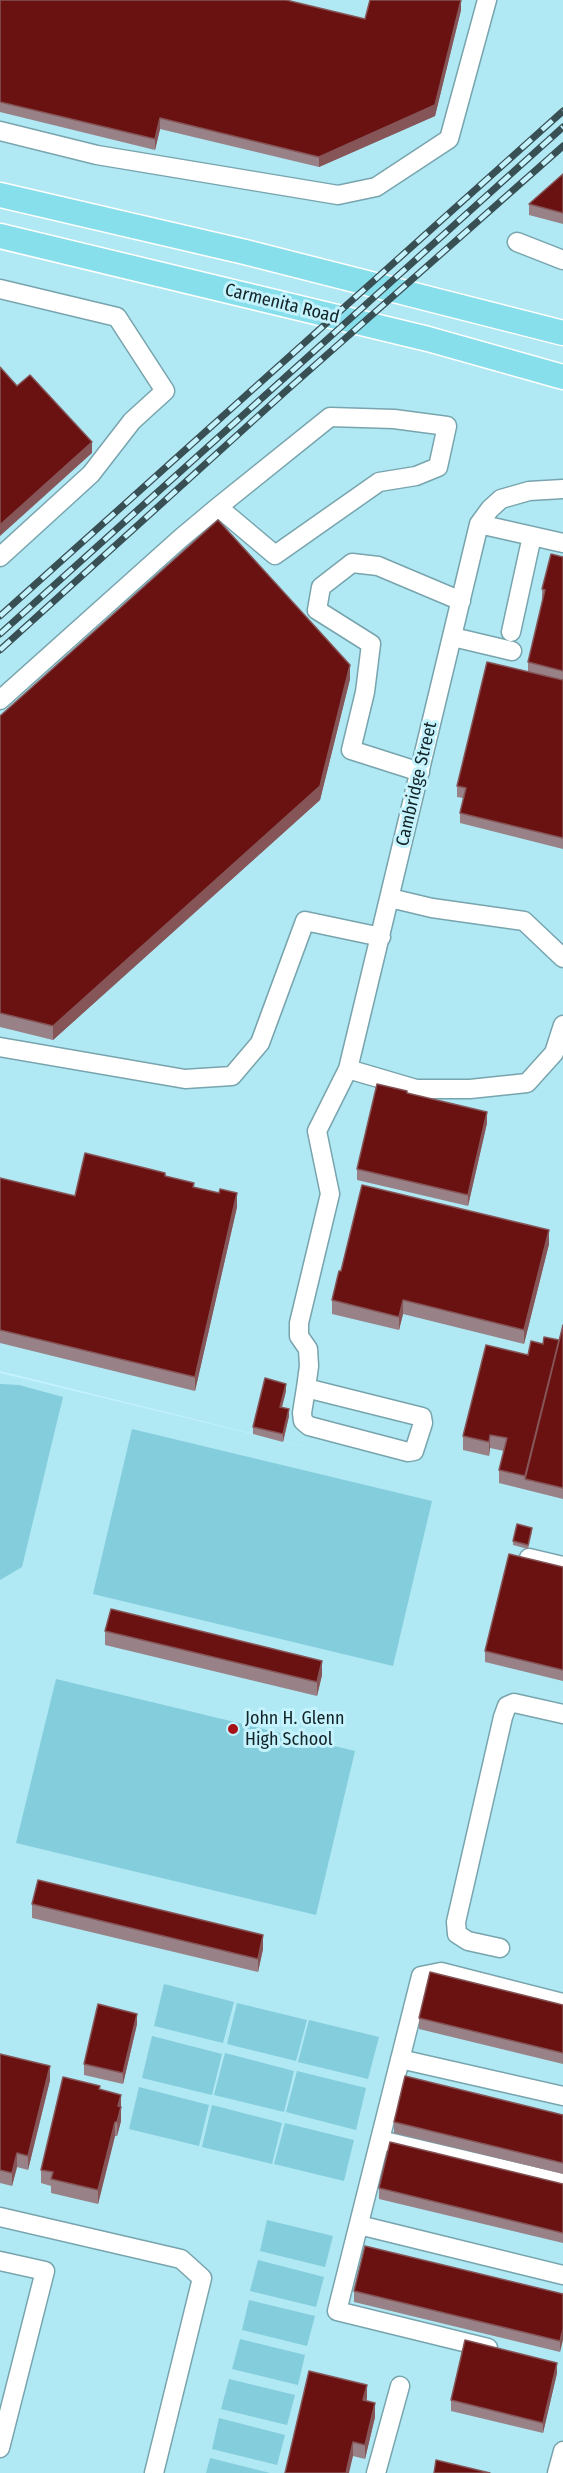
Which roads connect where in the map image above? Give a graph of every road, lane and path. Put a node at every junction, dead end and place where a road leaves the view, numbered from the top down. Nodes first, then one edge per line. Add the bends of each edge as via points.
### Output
1 (487, 0) edge
2 (0, 131) edge
3 (0, 195) edge
4 (0, 236) edge
5 (517, 242) dead end
6 (563, 260) edge
7 (0, 289) edge
8 (563, 333) edge
9 (563, 377) edge
10 (563, 489) edge
11 (218, 507) junction
12 (479, 524) junction
13 (532, 536) junction
14 (563, 543) edge
15 (0, 557) edge
16 (461, 601) junction
17 (511, 632) dead end
18 (453, 637) junction
19 (512, 651) dead end
20 (0, 700) edge
21 (420, 772) junction
22 (390, 898) junction
23 (381, 936) junction
24 (563, 958) edge
25 (563, 1025) edge
26 (0, 1047) edge
27 (348, 1069) junction
28 (306, 1388) junction
29 (529, 1558) edge
30 (563, 1566) edge
31 (563, 1714) edge
32 (500, 1948) dead end
33 (563, 2003) edge
34 (400, 2059) junction
35 (563, 2096) edge
36 (380, 2140) junction
37 (563, 2183) edge
38 (0, 2217) edge
39 (359, 2225) junction
40 (0, 2261) edge
41 (563, 2275) edge
42 (507, 2352) edge
43 (400, 2386) dead end
44 (0, 2448) edge
45 (563, 2451) edge
46 (154, 2473) edge
47 (376, 2473) edge
48 (557, 2473) edge

1 - 2 street via 449,139 376,187 338,195 98,155
3 - 8 main road
4 - 9 main road, Carmenita Road via 428,339
5 - 6 street
7 - 15 street via 117,317 165,391 132,421 92,474
10 - 12 street, Cambridge Street via 529,491 501,499
11 - 11 street via 275,555 379,482 416,476 438,467 447,426 330,417
11 - 20 street
12 - 13 street
12 - 16 street, Cambridge Street
13 - 14 street
13 - 17 street
16 - 18 street, Cambridge Street
16 - 21 street via 378,566 352,563 321,586 317,610 371,644 365,692 351,750
18 - 19 street
18 - 21 street, Cambridge Street
21 - 22 street, Cambridge Street
22 - 23 street, Cambridge Street
22 - 24 street via 524,921
23 - 26 street via 305,921 260,1043 232,1076 185,1079
23 - 27 street, Cambridge Street
25 - 27 street via 554,1053 527,1083 416,1089
27 - 28 street, Cambridge Street via 317,1131 330,1194 299,1323 299,1336 308,1349
28 - 28 street via 302,1413 309,1426 414,1451 422,1417
29 - 30 street
31 - 32 street via 514,1703 507,1706 503,1717 456,1922 457,1934 468,1941
33 - 34 street via 441,1972 421,1976
34 - 35 street
34 - 36 street
36 - 37 street
36 - 39 street
38 - 46 street via 181,2259 202,2278
39 - 41 street
39 - 42 street via 338,2311
40 - 44 street via 45,2271
43 - 47 street
45 - 48 street

